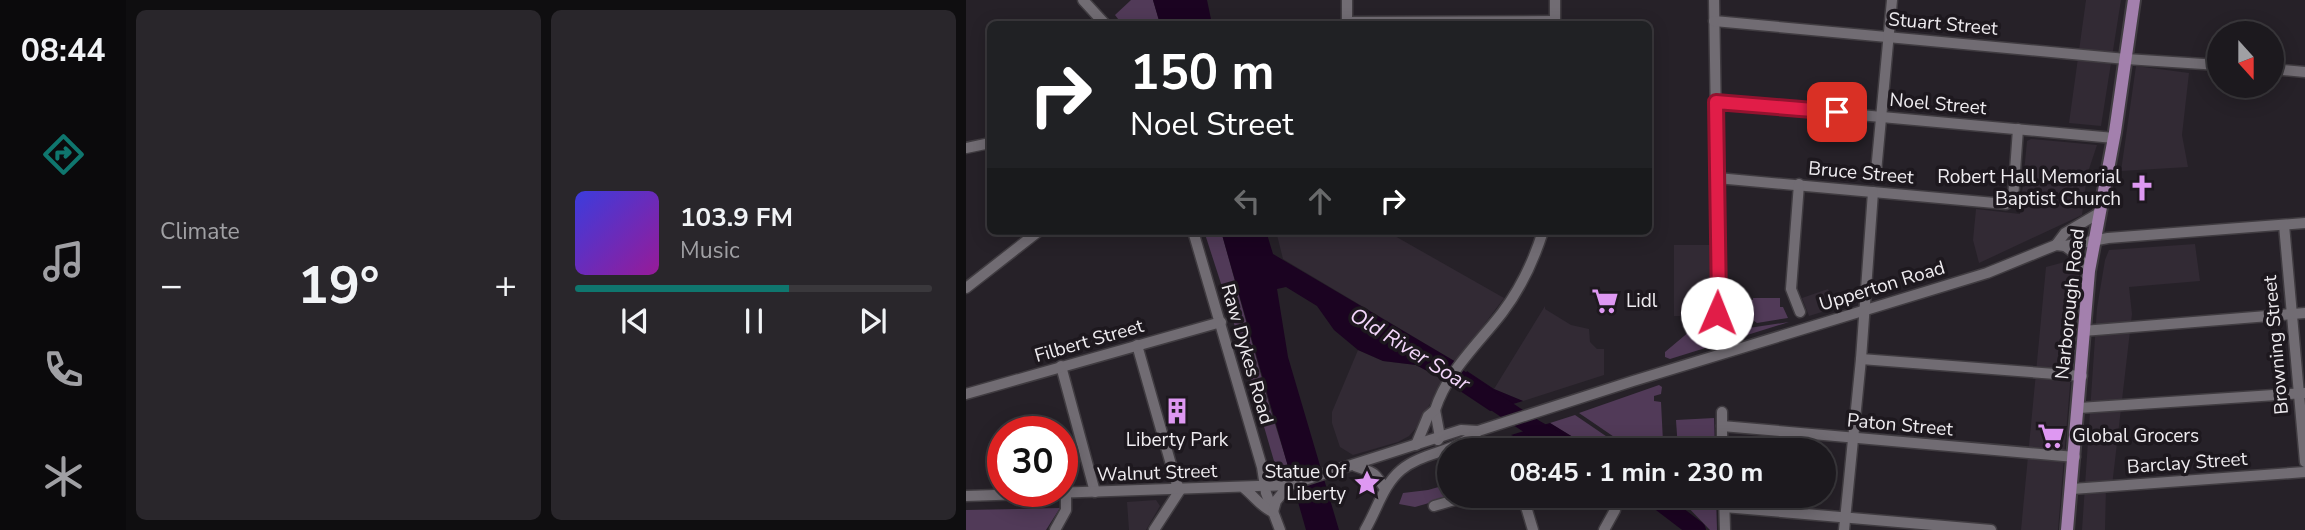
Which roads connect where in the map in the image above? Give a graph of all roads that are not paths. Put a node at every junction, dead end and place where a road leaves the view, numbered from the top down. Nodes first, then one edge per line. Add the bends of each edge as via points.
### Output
1 (1083, 0) edge
2 (1347, 0) edge
3 (1555, 0) edge
4 (1714, 0) edge
5 (1892, 0) edge
6 (2134, 0) edge
7 (1102, 21) edge
8 (1347, 21) edge
9 (1555, 21) edge
10 (1714, 21) junction
11 (1889, 37) junction
12 (2126, 59) junction
13 (2207, 64) edge
14 (2284, 70) edge
15 (2305, 72) edge
16 (1716, 102) junction
17 (1882, 117) junction
18 (2018, 129) junction
19 (2114, 138) junction
20 (987, 144) edge
21 (966, 148) edge
22 (1876, 172) dead end
23 (1717, 178) junction
24 (1799, 184) junction
25 (1873, 192) junction
26 (2099, 213) junction
27 (2305, 223) edge
28 (2284, 225) junction
29 (1034, 235) edge
30 (1194, 235) edge
31 (1541, 235) edge
32 (2094, 240) junction
33 (2061, 245) junction
34 (2089, 271) junction
35 (966, 288) edge
36 (1865, 309) junction
37 (1800, 312) dead end
38 (1717, 313) dead end
39 (2305, 313) edge
40 (2291, 314) junction
41 (1221, 322) junction
42 (2083, 331) junction
43 (1137, 345) junction
44 (1861, 359) junction
45 (1061, 366) junction
46 (2082, 376) junction
47 (2301, 393) edge
48 (966, 394) edge
49 (2079, 408) junction
50 (1435, 410) junction
51 (1722, 412) dead end
52 (1722, 426) junction
53 (1478, 431) junction
54 (1440, 437) junction
55 (1722, 438) edge
56 (1853, 438) junction
57 (1416, 445) junction
58 (1429, 456) junction
59 (2075, 457) junction
60 (2305, 462) edge
61 (1353, 465) junction
62 (2305, 472) edge
63 (1291, 485) junction
64 (1265, 487) junction
65 (1243, 488) junction
66 (1385, 489) junction
67 (2072, 489) junction
68 (1180, 490) junction
69 (1095, 492) junction
70 (1078, 493) edge
71 (987, 495) edge
72 (966, 496) edge
73 (1437, 505) edge
74 (1434, 506) dead end
75 (1066, 507) edge
76 (1525, 508) edge
77 (1724, 508) edge
78 (1736, 508) edge
79 (1615, 510) dead end
80 (1273, 513) junction
81 (1373, 515) junction
82 (1845, 517) junction
83 (1055, 530) edge
84 (1154, 530) edge
85 (1280, 530) edge
86 (1365, 530) edge
87 (1374, 530) edge
88 (1533, 530) edge
89 (1604, 530) edge
90 (1725, 530) edge
91 (1844, 530) edge
92 (1991, 530) edge
93 (2067, 530) edge

1 - 7 street
2 - 8 street
3 - 9 street
4 - 10 street
5 - 11 street
6 - 12 main road, Narborough Road
10 - 11 street, Stuart Street
10 - 16 street
11 - 12 street, Stuart Street
11 - 17 street
12 - 13 street, Stuart Street
12 - 19 main road, Narborough Road
14 - 15 street
16 - 17 street, Noel Street
16 - 23 street
17 - 18 street, Noel Street
17 - 22 street
18 - 19 street, Noel Street
18 - 25 street, Bruce Street via 2010,203
19 - 26 main road, Narborough Road
20 - 21 street
23 - 24 street, Bruce Street
23 - 38 street
24 - 25 street, Bruce Street
24 - 37 street via 1791,289
25 - 36 street
26 - 32 main road, Narborough Road
26 - 33 street via 2065,233
27 - 28 street, Upperton Road
28 - 32 street, Upperton Road
28 - 40 street, Browning Street
29 - 35 street
30 - 41 street, Raw Dykes Road
31 - 50 street via 1517,292 1465,356
32 - 33 street, Upperton Road
32 - 34 main road, Narborough Road
33 - 34 street
33 - 36 street, Upperton Road via 1987,273
34 - 42 main road, Narborough Road
36 - 44 street
36 - 53 street, Upperton Road
39 - 40 street
40 - 42 street
40 - 47 street, Browning Street
41 - 43 street, Filbert Street
41 - 64 street, Raw Dykes Road
42 - 46 main road, Narborough Road
43 - 45 street, Filbert Street
43 - 68 street
44 - 46 street
44 - 56 street
45 - 48 street, Filbert Street
45 - 69 street
46 - 49 main road, Narborough Road
47 - 49 street
47 - 60 street, Browning Street
49 - 59 main road, Narborough Road
50 - 54 street
50 - 57 street
51 - 52 street
52 - 55 street
52 - 56 street, Paton Street
53 - 54 street, Upperton Road via 1461,430
53 - 58 street, Upperton Road via 1467,442
54 - 57 street, Upperton Road
54 - 58 street
56 - 59 street, Paton Street
56 - 82 street
57 - 61 street, Upperton Road
58 - 66 street, Upperton Road via 1402,470
59 - 67 main road, Narborough Road
61 - 63 street, Upperton Road
61 - 66 street via 1378,475
62 - 67 street, Barclay Street
63 - 64 street, Upperton Road
63 - 80 street via 1276,501
64 - 65 street, Walnut Street
64 - 80 street
65 - 68 street, Walnut Street
65 - 80 street
66 - 81 street, Upperton Road
67 - 93 main road, Narborough Road
68 - 69 street, Walnut Street
68 - 84 street
69 - 70 street, Walnut Street
71 - 72 street, Walnut Street
73 - 74 street
75 - 83 street
76 - 88 street
77 - 90 street
78 - 82 street
79 - 89 street
80 - 85 street
81 - 86 street, Upperton Road
81 - 87 street
82 - 91 street
82 - 92 street

